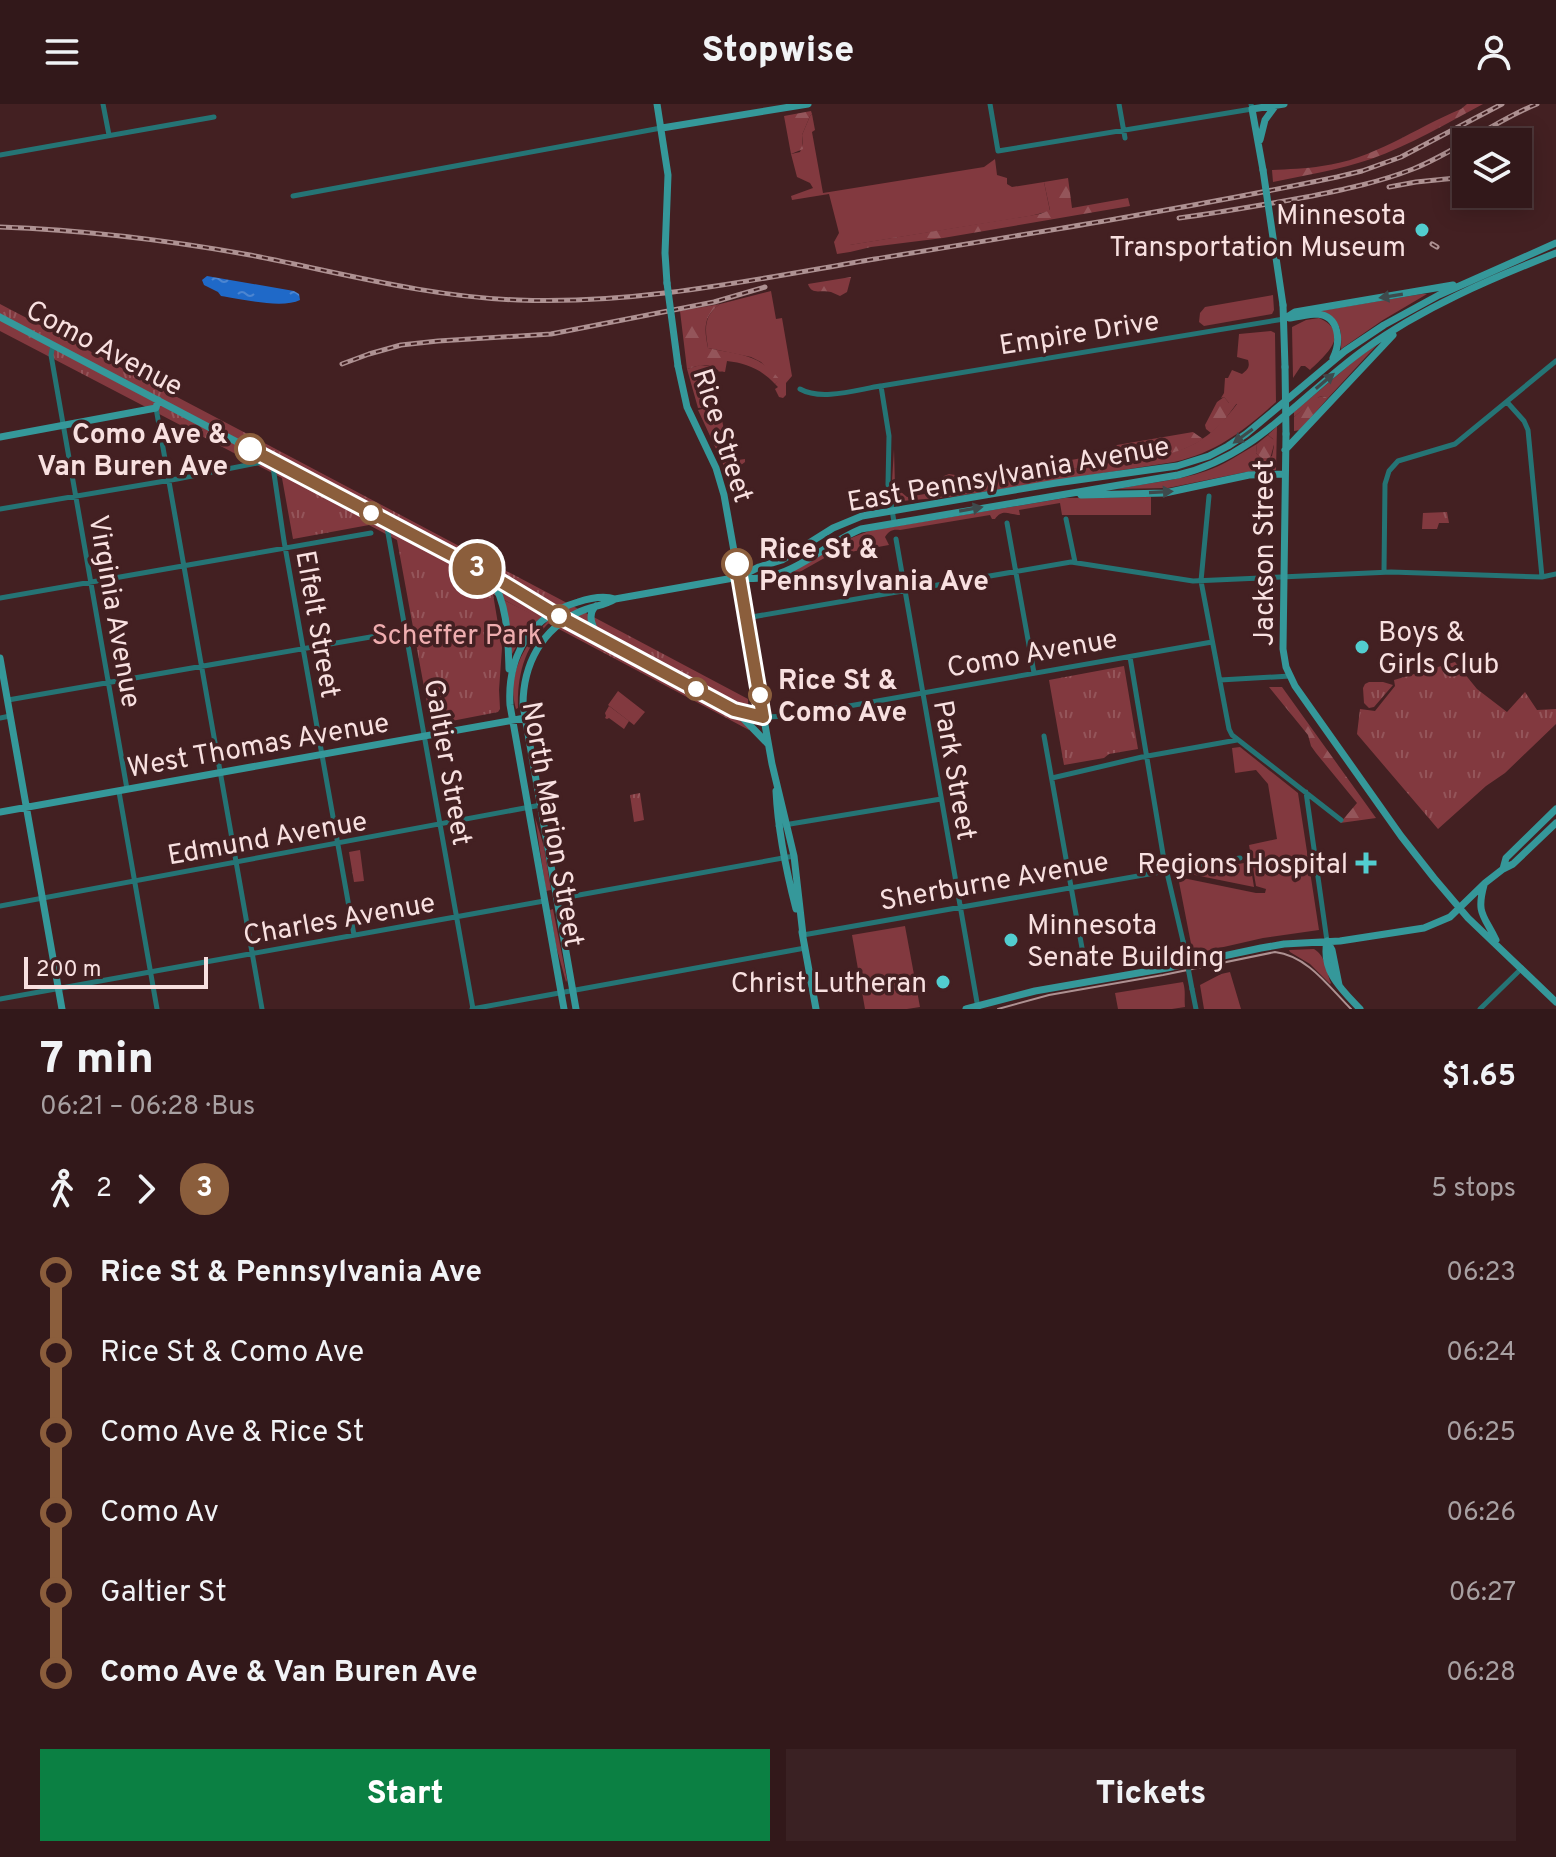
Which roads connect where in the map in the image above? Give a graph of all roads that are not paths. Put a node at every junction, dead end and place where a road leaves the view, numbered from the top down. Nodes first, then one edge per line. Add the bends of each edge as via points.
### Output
1 (103, 104) edge
2 (657, 104) edge
3 (808, 104) edge
4 (990, 104) edge
5 (1119, 104) edge
6 (1280, 105) edge
7 (1252, 106) edge
8 (214, 117) dead end
9 (662, 128) junction
10 (1123, 130) junction
11 (109, 135) junction
12 (1125, 138) dead end
13 (1259, 146) junction
14 (0, 155) edge
15 (293, 196) dead end
16 (1556, 243) edge
17 (1556, 253) edge
18 (1468, 281) junction
19 (0, 317) edge
20 (1284, 319) junction
21 (1402, 325) junction
22 (53, 345) junction
23 (1556, 361) edge
24 (1324, 368) junction
25 (881, 386) junction
26 (800, 389) dead end
27 (1507, 402) junction
28 (157, 404) junction
29 (63, 425) junction
30 (0, 437) edge
31 (1285, 450) junction
32 (272, 460) junction
33 (1285, 474) junction
34 (170, 480) junction
35 (1055, 495) junction
36 (76, 496) junction
37 (1209, 496) dead end
38 (0, 509) edge
39 (892, 511) junction
40 (1066, 519) dead end
41 (386, 521) junction
42 (894, 522) junction
43 (1007, 523) dead end
44 (371, 533) dead end
45 (896, 539) dead end
46 (285, 549) junction
47 (1075, 562) junction
48 (185, 566) junction
49 (1016, 572) junction
50 (1384, 572) junction
51 (1556, 574) edge
52 (489, 575) junction
53 (1284, 576) junction
54 (739, 577) junction
55 (1542, 577) junction
56 (1201, 581) junction
57 (91, 582) junction
58 (904, 591) junction
59 (0, 598) edge
60 (615, 599) junction
61 (596, 606) junction
62 (553, 613) junction
63 (746, 618) junction
64 (565, 619) junction
65 (405, 631) junction
66 (598, 637) junction
67 (1212, 642) junction
68 (303, 649) junction
69 (1130, 657) junction
70 (0, 658) edge
71 (202, 667) junction
72 (1034, 673) junction
73 (1290, 676) junction
74 (1220, 680) junction
75 (510, 681) junction
76 (108, 683) junction
77 (922, 693) junction
78 (7, 700) junction
79 (734, 710) junction
80 (10, 716) junction
81 (763, 717) junction
82 (0, 718) edge
83 (525, 718) junction
84 (513, 720) junction
85 (424, 736) junction
86 (1044, 736) dead end
87 (1238, 740) junction
88 (768, 744) junction
89 (322, 754) junction
90 (1146, 756) junction
91 (221, 773) junction
92 (1052, 778) junction
93 (775, 779) junction
94 (123, 791) junction
95 (1305, 791) junction
96 (941, 799) junction
97 (541, 805) junction
98 (26, 807) junction
99 (528, 809) junction
100 (1556, 809) edge
101 (0, 812) edge
102 (1341, 820) dead end
103 (1556, 823) edge
104 (440, 825) junction
105 (788, 825) junction
106 (778, 826) junction
107 (338, 844) junction
108 (794, 856) junction
109 (784, 857) junction
110 (1240, 858) dead end
111 (236, 863) junction
112 (1503, 869) junction
113 (1167, 870) junction
114 (134, 881) junction
115 (1485, 883) junction
116 (1071, 887) junction
117 (43, 899) junction
118 (557, 899) junction
119 (544, 901) junction
120 (0, 906) edge
121 (960, 906) junction
122 (1459, 908) junction
123 (456, 917) junction
124 (354, 935) junction
125 (803, 935) junction
126 (1327, 941) junction
127 (1499, 946) junction
128 (805, 948) junction
129 (253, 954) junction
130 (1084, 959) dead end
131 (1522, 968) junction
132 (151, 973) junction
133 (59, 989) junction
134 (573, 990) junction
135 (561, 993) junction
136 (0, 999) edge
137 (1556, 1002) edge
138 (978, 1008) edge
139 (62, 1009) edge
140 (157, 1009) edge
141 (262, 1009) edge
142 (472, 1009) edge
143 (564, 1009) edge
144 (576, 1009) edge
145 (816, 1009) edge
146 (966, 1009) edge
147 (1196, 1009) edge
148 (1360, 1009) edge
149 (1480, 1009) edge

1 - 11 street
2 - 9 main road, Rice Street
3 - 9 main road
4 - 10 street via 998,151
5 - 10 street
6 - 7 main road
6 - 13 main road via 1265,120
7 - 10 street
7 - 13 main road, Jackson Street
8 - 11 street
9 - 15 street
9 - 54 main road, Rice Street, bridge via 668,175 667,283 678,366 687,407 722,487
10 - 12 street
11 - 14 street
13 - 20 main road, Jackson Street, bridge
16 - 18 main road, East Pennsylvania Avenue
17 - 21 main road, East Pennsylvania Avenue
18 -> 20 main road via 1295,312
18 - 24 main road, East Pennsylvania Avenue via 1384,325
19 - 22 main road, Como Avenue
20 - 24 main road via 1319,314 1331,320 1337,350
20 - 25 street, Empire Drive
20 - 31 main road, Jackson Street, bridge
21 - 31 main road
35 -> 21 main road, East Pennsylvania Avenue via 1178,475 1221,461 1259,438 1352,359
22 - 28 main road, Como Avenue
22 - 29 street, Virginia Avenue
23 - 27 street
24 -> 39 main road, East Pennsylvania Avenue via 1238,440 1199,460
25 - 26 street, Empire Drive via 821,395
25 - 39 street
27 - 50 street via 1455,444 1398,461 1389,471
27 - 55 street via 1528,430
28 - 29 main road
28 - 32 main road, Como Avenue
28 - 34 street
29 - 30 main road
29 - 36 street, Virginia Avenue
31 - 33 main road, Jackson Street
32 - 34 street
32 - 41 main road, Como Avenue
32 - 46 street, Elfelt Street
35 -> 33 main road via 1165,493 1249,475
33 - 53 main road, Jackson Street
34 - 36 street
34 - 48 street
42 -> 35 main road, East Pennsylvania Avenue
36 - 38 street
36 - 57 street, Virginia Avenue
37 - 56 street
39 - 42 street
39 - 54 main road, East Pennsylvania Avenue via 843,523 782,560
40 - 47 street
41 - 52 main road, Como Avenue
41 - 65 street, Galtier Street
42 - 54 main road, East Pennsylvania Avenue via 844,535 777,574
43 - 49 street
44 - 46 street
45 - 58 street, Park Street
46 - 48 street
46 - 68 street, Elfelt Street
47 - 49 street
47 - 56 street
48 - 57 street
48 - 71 street
49 - 58 street
49 - 72 street
50 - 53 street
50 - 55 street
51 - 55 street
52 - 62 main road, Como Avenue
52 - 75 main road via 501,601
53 - 56 street
53 - 73 main road, Jackson Street via 1283,649
54 - 60 main road
54 - 63 main road, Rice Street
56 - 67 street
57 - 59 street
57 - 76 street, Virginia Avenue
58 - 63 street
58 - 77 street, Park Street
60 - 61 main road
60 - 62 main road via 583,600
61 - 64 main road
61 - 66 main road via 591,616
62 - 64 main road, Como Avenue
62 - 75 main road, North Marion Street via 524,642
63 - 81 main road, Rice Street
64 - 66 main road, Como Avenue
64 - 83 main road, North Marion Street via 531,660 524,688
65 - 68 street
65 - 85 street, Galtier Street
66 - 79 main road, Como Avenue
67 - 69 street, Como Avenue
67 - 74 street
68 - 71 street
68 - 89 street, Elfelt Street
69 - 72 street, Como Avenue
69 - 90 street
70 - 78 main road
71 - 76 street
71 - 91 street
72 - 77 street, Como Avenue
73 - 74 street
73 - 122 main road, Jackson Street via 1401,836
74 - 87 street via 1229,729
75 - 84 main road, North Marion Street
76 - 78 street
76 - 94 street, Virginia Avenue
77 - 81 street, Como Avenue
77 - 96 street, Park Street
78 - 80 main road
79 - 81 main road, Como Avenue
79 - 88 main road
80 - 82 street
80 - 98 main road
81 - 88 main road, Rice Street
83 - 84 main road, West Thomas Avenue
83 - 97 main road, North Marion Street
84 - 85 main road, West Thomas Avenue
84 - 99 main road, North Marion Street
85 - 89 main road, West Thomas Avenue
85 - 104 street, Galtier Street
86 - 92 street
87 - 90 street
87 - 95 street
88 - 93 main road, Rice Street
89 - 91 main road, West Thomas Avenue
89 - 107 street, Elfelt Street
90 - 92 street
90 - 113 street
91 - 94 main road, West Thomas Avenue
91 - 111 street
92 - 116 street
93 - 105 main road, Rice Street
93 - 106 main road, Rice Street
94 - 98 main road, West Thomas Avenue
94 - 114 street, Virginia Avenue
95 - 102 street
95 - 126 street
96 - 105 street
96 - 121 street, Park Street
97 - 99 street, Edmund Avenue
97 - 118 main road, North Marion Street
98 - 101 main road, West Thomas Avenue
98 - 117 main road
99 - 104 street, Edmund Avenue
99 - 119 main road, North Marion Street
100 - 112 main road via 1506,858
103 - 112 main road
104 - 107 street, Edmund Avenue
104 - 123 street, Galtier Street
105 - 106 street
105 - 108 main road, Rice Street
106 - 109 main road, Rice Street
107 - 111 street, Edmund Avenue
107 - 124 street, Elfelt Street
108 - 109 street
108 - 125 main road, Rice Street
109 - 118 street
109 - 125 main road, Rice Street
110 - 113 street, Sherburne Avenue
111 - 114 street, Edmund Avenue
111 - 129 street
112 - 115 main road
113 - 116 street, Sherburne Avenue
113 - 147 street, bridge
114 - 117 street, Edmund Avenue
114 - 132 street, Virginia Avenue
115 - 122 main road
115 - 127 main road via 1480,907
116 - 121 street, Sherburne Avenue
116 - 130 street
117 - 120 street, Edmund Avenue
117 - 133 main road
118 - 134 main road, North Marion Street
119 - 123 street, Charles Avenue
119 - 135 main road, North Marion Street
121 - 125 street, Sherburne Avenue
121 - 138 street, Park Street
122 - 126 main road via 1424,928
122 - 127 main road, Jackson Street
123 - 124 street, Charles Avenue
123 - 142 street, Galtier Street
124 - 129 street, Charles Avenue
125 - 128 main road, Rice Street
126 - 138 main road via 1284,944 1048,988
126 - 148 main road via 1341,989
127 - 131 main road, Jackson Street
128 - 134 street
128 - 145 main road, Rice Street
129 - 132 street, Charles Avenue
129 - 141 street
131 - 137 main road, Jackson Street
131 - 149 street
132 - 133 street, Charles Avenue
132 - 140 street, Virginia Avenue
133 - 136 street, Charles Avenue
133 - 139 main road
134 - 135 street
134 - 144 main road, North Marion Street
135 - 142 street
135 - 143 main road, North Marion Street
138 - 146 main road

